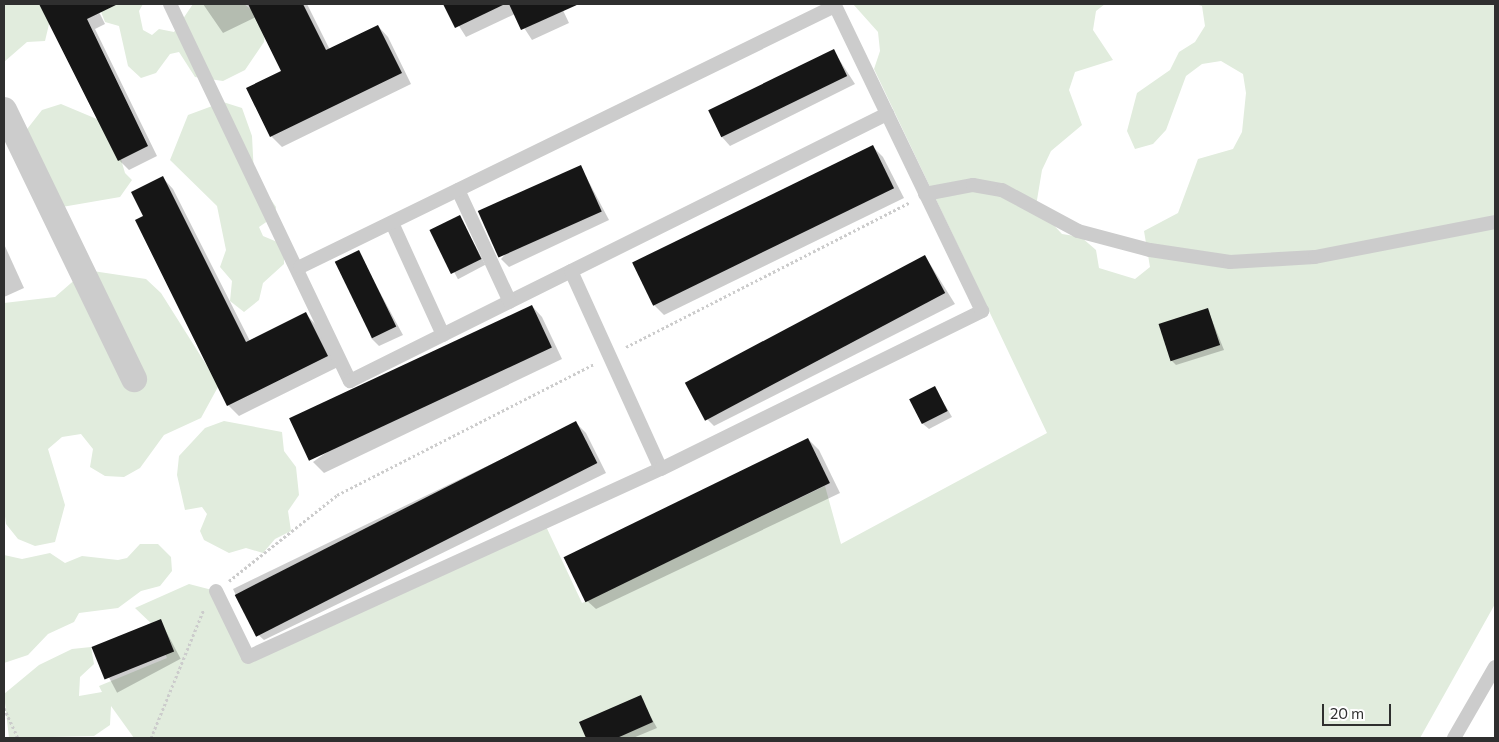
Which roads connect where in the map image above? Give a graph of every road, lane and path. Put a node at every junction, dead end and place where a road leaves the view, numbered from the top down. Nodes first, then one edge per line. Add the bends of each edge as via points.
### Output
1 (170, 4) edge
2 (834, 5) edge
3 (4, 110) edge
4 (887, 114) junction
5 (458, 190) junction
6 (925, 194) junction
7 (1495, 222) edge
8 (392, 223) junction
9 (300, 267) junction
10 (571, 271) junction
11 (510, 302) junction
12 (444, 335) junction
13 (610, 356) junction
14 (134, 378) dead end
15 (661, 469) junction
16 (216, 591) junction
17 (1495, 667) edge
18 (4, 708) edge
19 (18, 738) edge
20 (151, 738) edge
21 (1454, 738) edge

1 - 9 lane
2 - 4 lane
2 - 5 lane
3 - 14 street
4 - 6 lane
4 - 10 lane
5 - 8 lane
5 - 11 lane
6 - 7 lane via 973,185 1002,190 1078,231 1150,250 1230,262 1315,257
6 - 13 path
6 - 15 lane via 982,311
8 - 9 lane
8 - 12 lane
9 - 12 lane via 350,382
10 - 11 lane
10 - 13 lane
11 - 12 lane
13 - 15 lane
13 - 16 path via 337,495
15 - 16 lane via 248,657
16 - 20 path via 197,625
17 - 21 lane
18 - 19 path

